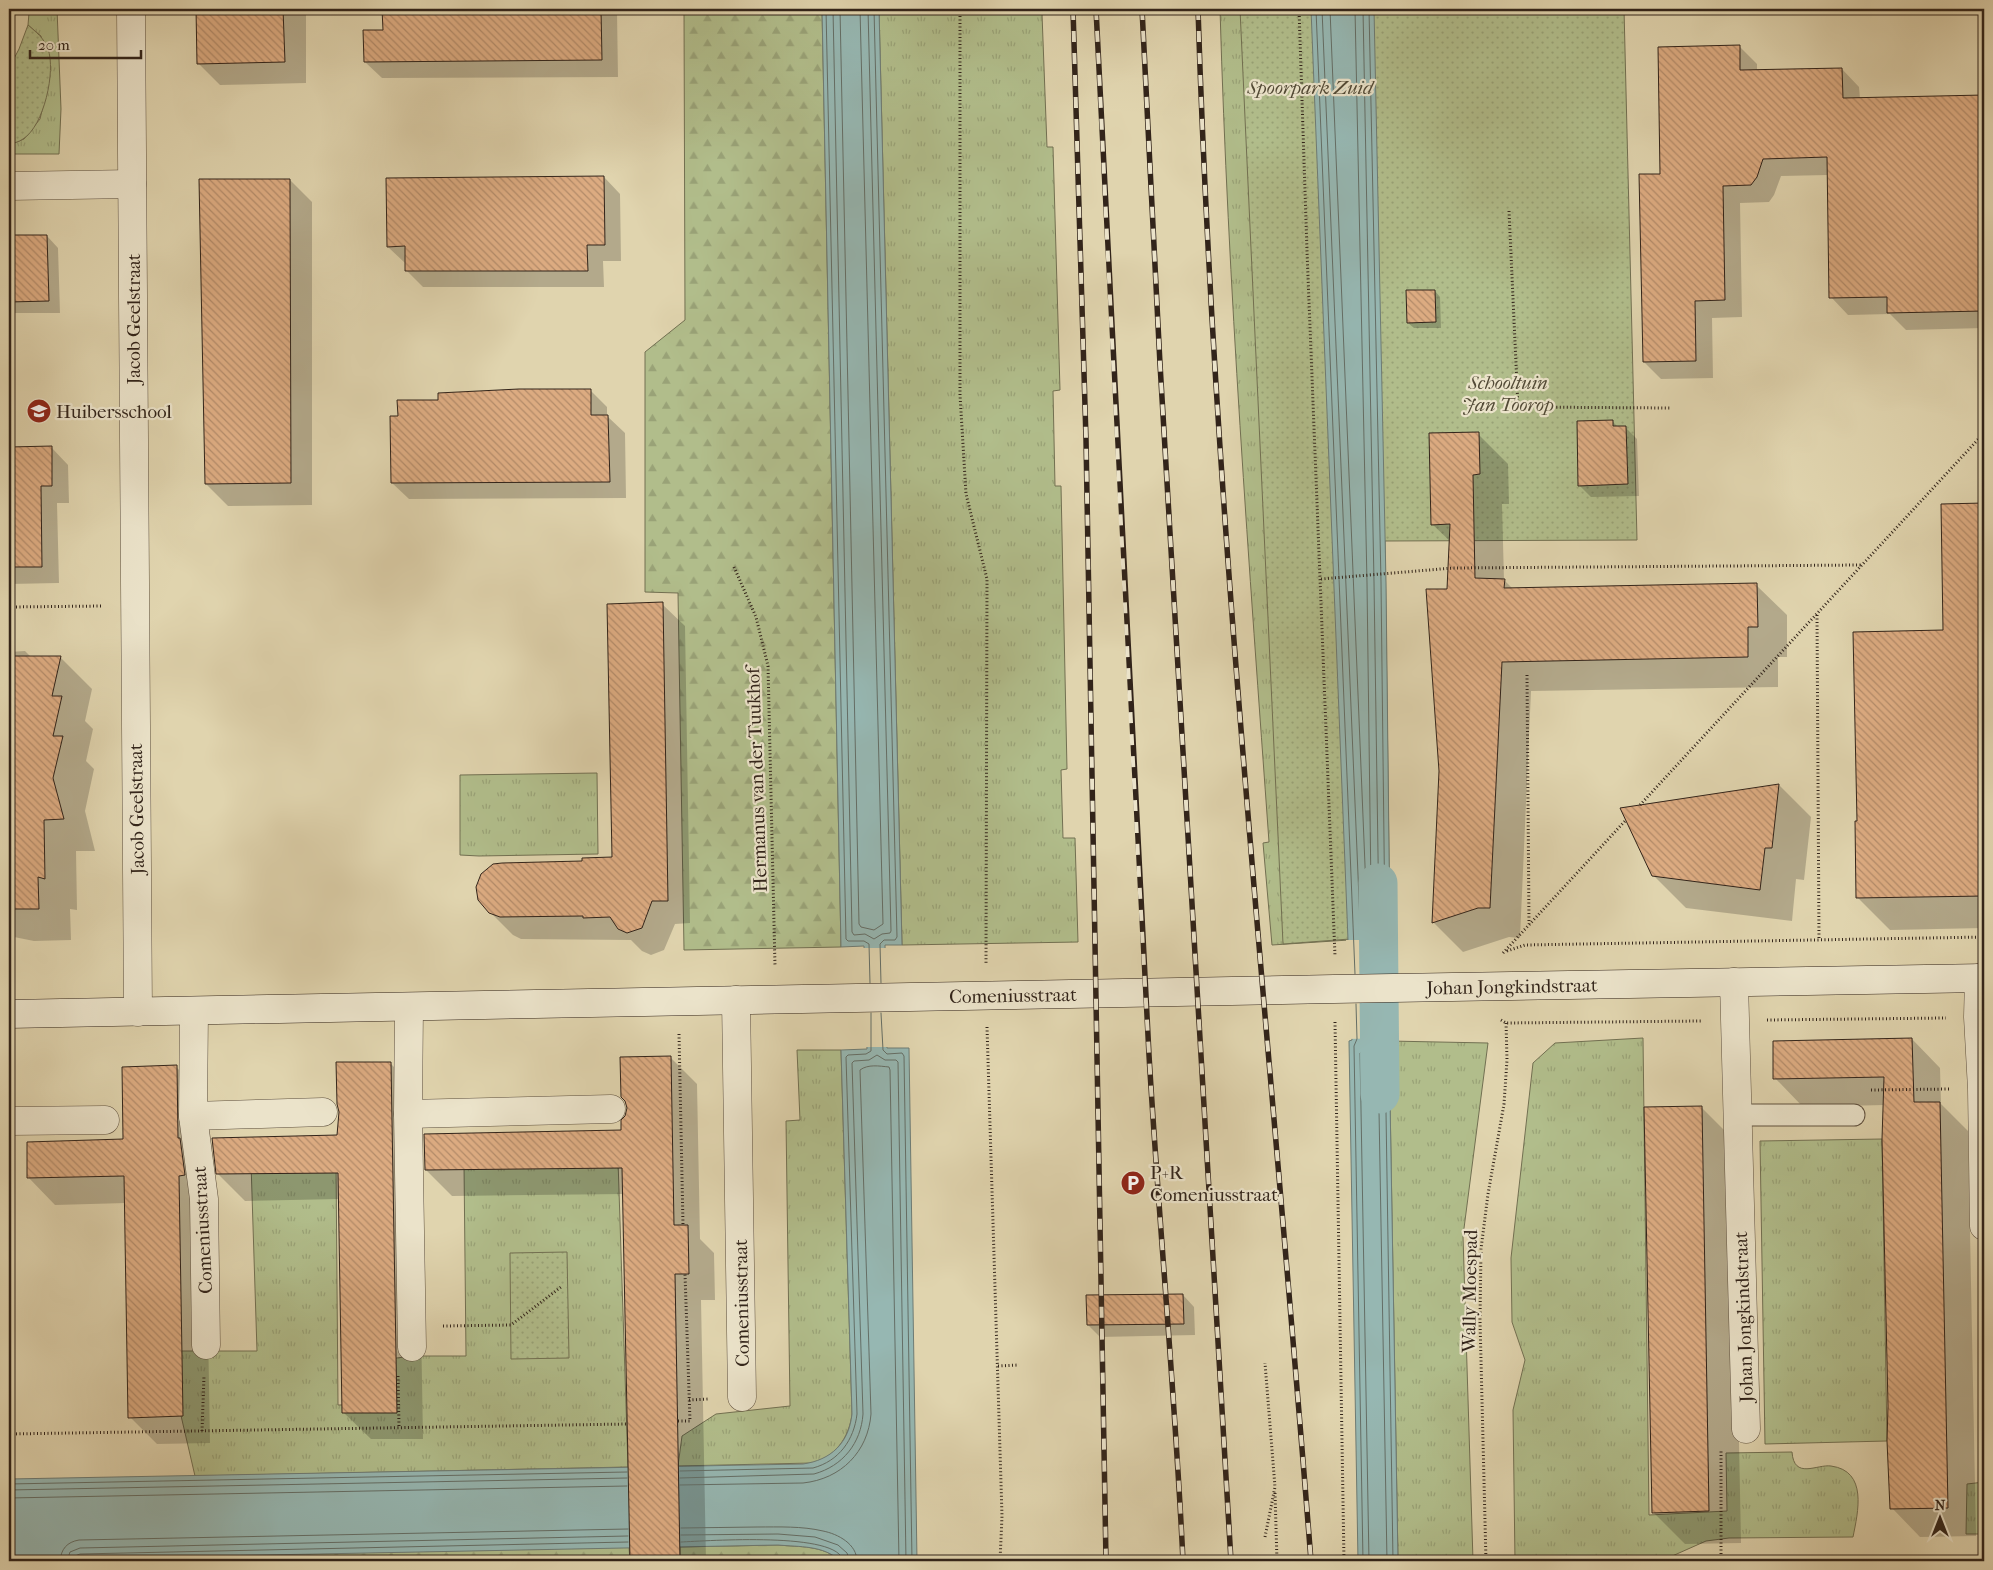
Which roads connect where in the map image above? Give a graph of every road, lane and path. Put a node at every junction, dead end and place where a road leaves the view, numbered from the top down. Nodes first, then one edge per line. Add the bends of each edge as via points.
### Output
1 (130, 9) edge
2 (960, 9) edge
3 (1299, 9) edge
4 (132, 184) junction
5 (9, 186) edge
6 (1509, 211) dead end
7 (1670, 408) dead end
8 (1984, 433) edge
9 (1862, 565) junction
10 (734, 567) dead end
11 (1320, 579) junction
12 (134, 605) junction
13 (9, 607) edge
14 (1817, 614) junction
15 (1527, 675) dead end
16 (1640, 804) dead end
17 (1626, 821) dead end
18 (1529, 924) junction
19 (1984, 937) edge
20 (1819, 940) junction
21 (1982, 978) edge
22 (1734, 982) junction
23 (1339, 989) junction
24 (1290, 990) joint
25 (973, 996) junction
26 (775, 999) junction
27 (736, 1000) junction
28 (678, 1002) junction
29 (409, 1007) junction
30 (194, 1011) junction
31 (138, 1012) junction
32 (9, 1014) edge
33 (1506, 1023) dead end
34 (1982, 1089) junction
35 (611, 1109) dead end
36 (323, 1112) dead end
37 (408, 1114) junction
38 (1737, 1115) junction
39 (1854, 1115) joint
40 (193, 1116) junction
41 (105, 1120) dead end
42 (9, 1121) edge
43 (683, 1225) dead end
44 (1984, 1226) edge
45 (685, 1274) dead end
46 (561, 1286) dead end
47 (412, 1337) joint
48 (206, 1345) joint
49 (1265, 1362) dead end
50 (1019, 1365) dead end
51 (998, 1366) junction
52 (742, 1397) dead end
53 (678, 1421) dead end
54 (627, 1424) dead end
55 (1746, 1429) joint
56 (202, 1430) junction
57 (9, 1434) edge
58 (1275, 1487) junction
59 (1265, 1538) dead end
60 (1984, 1558) edge
61 (1000, 1561) edge
62 (1277, 1561) edge
63 (1344, 1561) edge
64 (1486, 1561) edge
65 (1721, 1561) edge
66 (1836, 1561) edge

1 - 4 street, Jacob Geelstraat
2 - 25 path via 960,395 966,494 987,579
3 - 11 path
4 - 5 street
4 - 12 street, Jacob Geelstraat
6 - 7 path via 1518,407
8 - 9 path
9 - 11 path via 1453,568
9 - 14 path
10 - 26 path, Hermanus van der Tuukhof via 756,617 768,666
11 - 23 path
12 - 13 path
12 - 31 street, Jacob Geelstraat
14 - 16 path
14 - 20 path
15 - 18 path
17 - 18 path
18 - 20 path via 1504,952 1525,945
19 - 20 path
21 - 22 street, Johan Jongkindstraat
21 - 34 street, Johan Jongkindstraat via 1978,1017
22 - 23 street, Johan Jongkindstraat
22 - 38 street, Johan Jongkindstraat
23 - 24 street, Johan Jongkindstraat
23 - 63 path
24 - 25 street, Comeniusstraat
25 - 26 street, Comeniusstraat
25 - 51 path
26 - 27 street, Comeniusstraat
27 - 28 street, Comeniusstraat
27 - 52 street, Comeniusstraat
28 - 29 street, Comeniusstraat
28 - 43 path
29 - 30 street, Comeniusstraat
29 - 37 street
30 - 31 street, Comeniusstraat
30 - 40 street, Comeniusstraat
31 - 32 street, Comeniusstraat
33 - 64 path, Wally Moespad via 1504,1104 1481,1250
34 - 39 path via 1871,1089
34 - 44 street, Johan Jongkindstraat
35 - 37 street
36 - 40 street
37 - 47 street
38 - 39 lane
38 - 55 street, Johan Jongkindstraat
40 - 48 street, Comeniusstraat via 204,1199
41 - 42 street
45 - 53 path via 690,1421
46 - 47 path via 511,1326
48 - 56 path
49 - 58 path
50 - 51 path
51 - 61 path
54 - 56 path
55 - 65 path via 1720,1451
56 - 57 path
58 - 59 path
58 - 62 path
60 - 66 path

